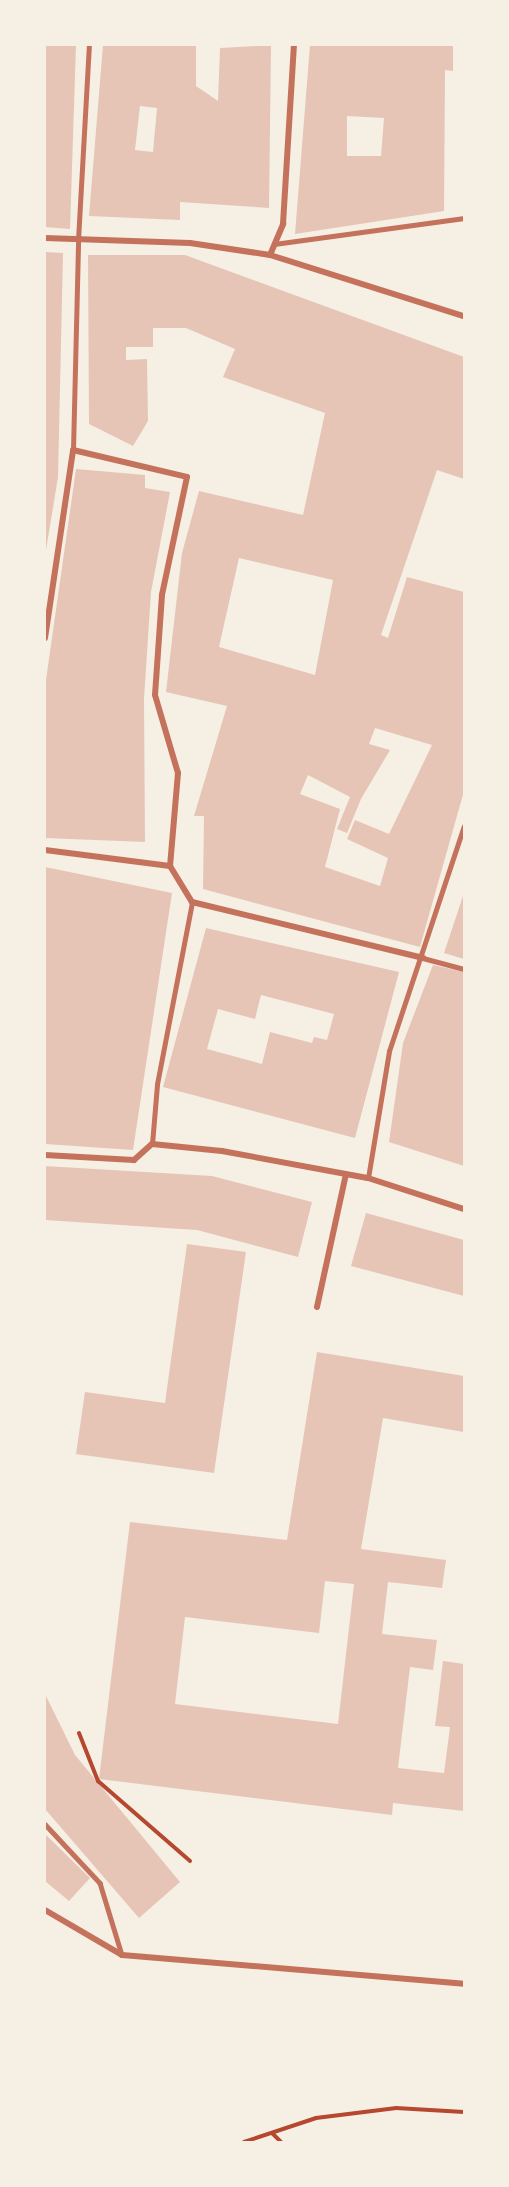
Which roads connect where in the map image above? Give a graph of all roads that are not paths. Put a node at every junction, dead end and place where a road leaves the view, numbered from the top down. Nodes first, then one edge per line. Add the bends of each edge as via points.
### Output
1 (89, 45) edge
2 (294, 45) edge
3 (464, 218) edge
4 (45, 238) edge
5 (78, 240) junction
6 (274, 244) junction
7 (270, 255) junction
8 (464, 316) edge
9 (73, 450) junction
10 (45, 638) edge
11 (464, 826) edge
12 (45, 850) edge
13 (170, 866) junction
14 (192, 902) junction
15 (423, 958) junction
16 (464, 969) edge
17 (152, 1144) junction
18 (45, 1155) edge
19 (346, 1174) junction
20 (368, 1178) junction
21 (464, 1209) edge
22 (317, 1307) dead end
23 (45, 1824) edge
24 (45, 1910) edge
25 (122, 1955) junction
26 (464, 1984) edge

1 - 5 street
2 - 6 street via 283,224
3 - 6 street
4 - 5 street
5 - 7 street via 190,243
5 - 9 street
6 - 7 street
7 - 8 street
9 - 10 street
9 - 13 street via 187,477 162,595 155,695 178,773
11 - 15 street
12 - 13 street
13 - 14 street
14 - 15 street
14 - 17 street via 157,1084
15 - 16 lane
15 - 20 street via 389,1051
17 - 18 street via 134,1160
17 - 19 street via 222,1151
19 - 20 street
19 - 22 street
20 - 21 street
23 - 25 lane via 100,1883
24 - 25 street
25 - 26 street

